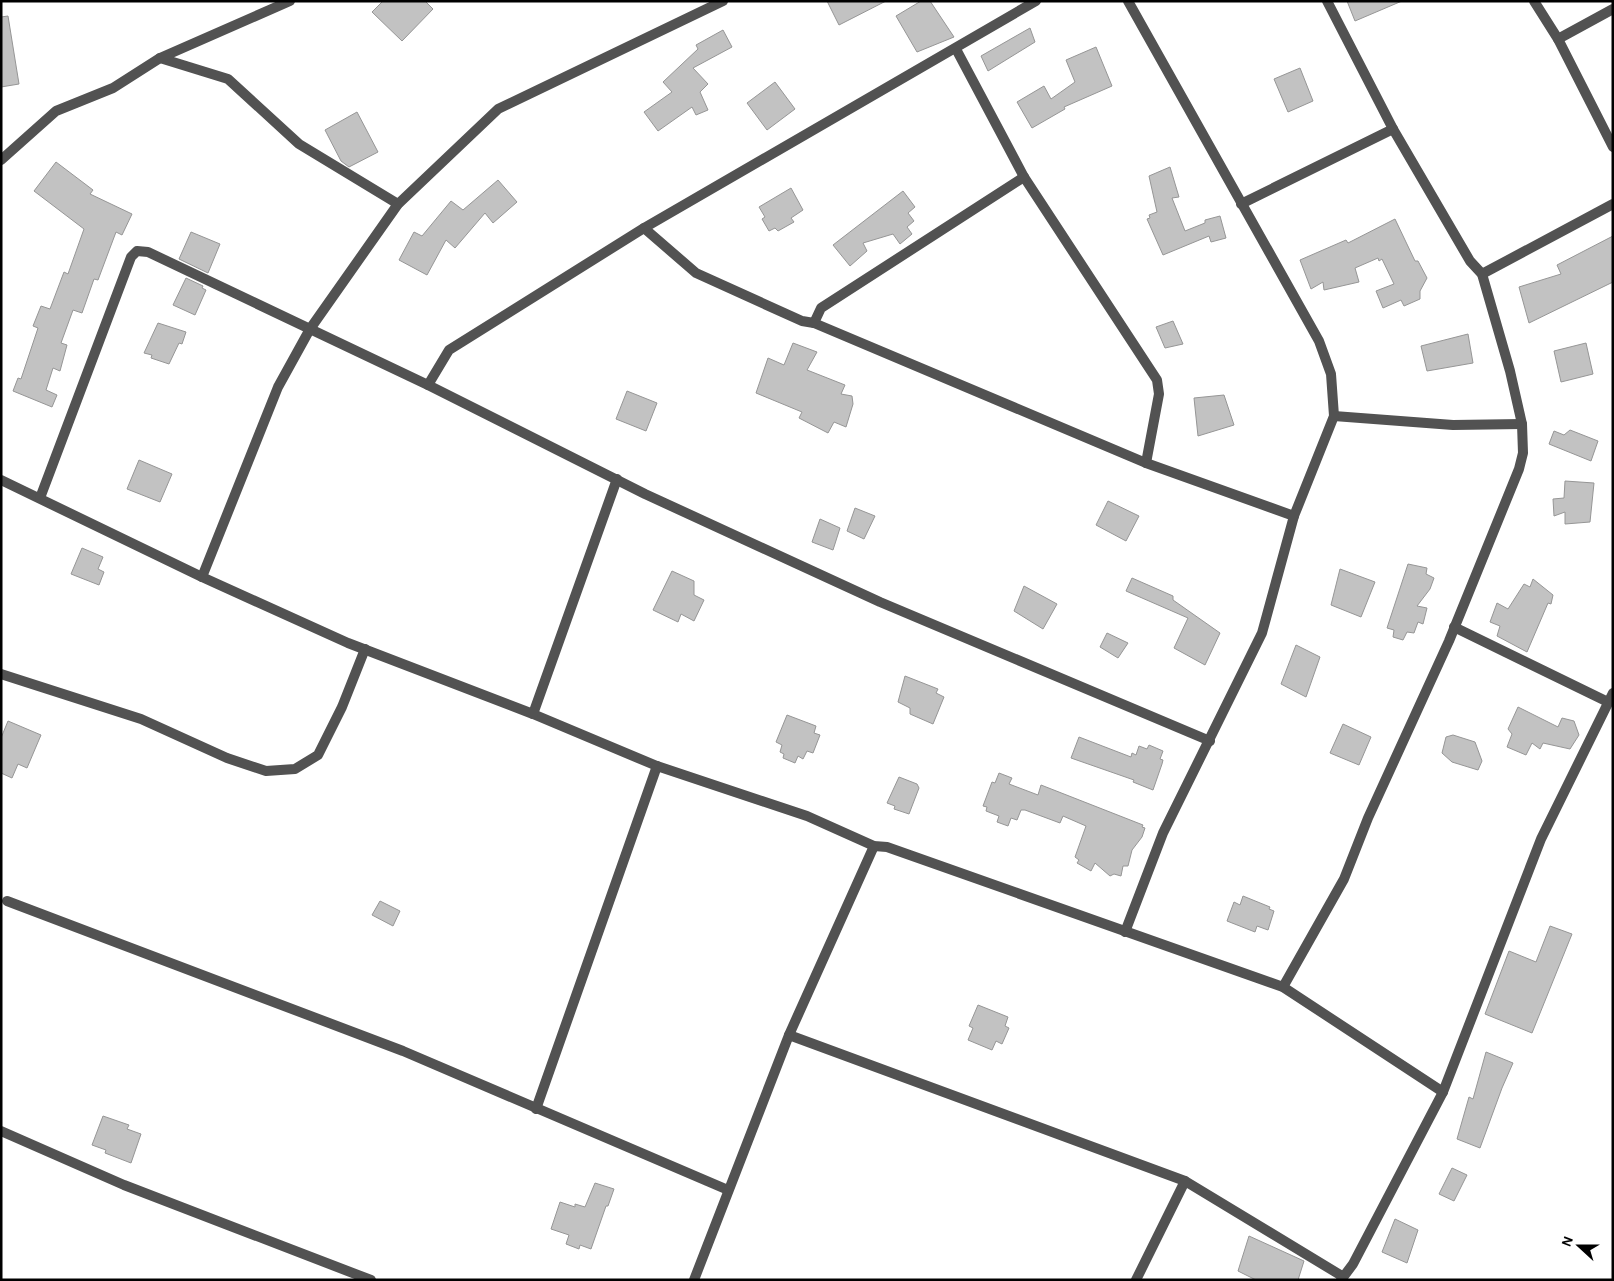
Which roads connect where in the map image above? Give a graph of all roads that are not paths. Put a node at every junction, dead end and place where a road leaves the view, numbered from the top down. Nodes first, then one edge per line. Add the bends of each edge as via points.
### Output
1 (290, 1) edge
2 (723, 1) edge
3 (1036, 1) edge
4 (1128, 1) edge
5 (1327, 1) edge
6 (1534, 1) edge
7 (1613, 9) edge
8 (1558, 39) junction
9 (956, 49) junction
10 (160, 58) junction
11 (1393, 129) junction
12 (1613, 147) edge
13 (1, 160) edge
14 (1024, 177) junction
15 (398, 204) junction
16 (1241, 204) junction
17 (1613, 204) edge
18 (644, 228) junction
19 (1482, 274) junction
20 (814, 323) junction
21 (310, 329) junction
22 (428, 384) junction
23 (1334, 416) junction
24 (1522, 424) junction
25 (1146, 463) junction
26 (617, 479) junction
27 (1, 480) edge
28 (40, 498) junction
29 (1294, 516) junction
30 (202, 577) junction
31 (1454, 627) junction
32 (365, 649) junction
33 (1, 674) edge
34 (1610, 697) edge
35 (533, 714) junction
36 (1210, 741) junction
37 (657, 766) junction
38 (874, 846) junction
39 (7, 901) dead end
40 (1125, 932) junction
41 (1283, 987) junction
42 (789, 1035) junction
43 (1443, 1092) junction
44 (536, 1108) junction
45 (1, 1131) edge
46 (1185, 1181) junction
47 (728, 1190) junction
48 (1342, 1278) edge
49 (370, 1280) edge
50 (694, 1280) edge
51 (1136, 1280) edge

1 - 10 street
2 - 15 street via 498,109
3 - 9 street
4 - 16 street
5 - 11 street
6 - 8 street
7 - 8 street
8 - 12 street
9 - 14 street
9 - 18 street
10 - 13 street via 112,88 56,111
10 - 15 street via 228,79 299,144
11 - 16 street
11 - 19 street via 1470,261
14 - 20 street via 822,308
14 - 25 street via 1157,380 1160,394
15 - 21 street
16 - 23 street via 1319,341 1331,374
17 - 19 street
18 - 20 street via 696,273 802,321
18 - 22 street via 449,350
19 - 24 street
20 - 25 street
21 - 22 street
21 - 28 street via 148,252 137,251 131,257
21 - 30 street via 278,387
22 - 26 street
23 - 24 street via 1453,425
23 - 29 street
24 - 31 street via 1523,453 1519,470
25 - 29 street
26 - 35 street
26 - 36 street via 880,602
27 - 28 street
28 - 30 street
29 - 36 street via 1262,633
30 - 32 street
31 - 34 street
31 - 41 street via 1344,879
32 - 33 street via 318,755 295,769 266,771 227,758 141,719
32 - 35 street
34 - 43 street via 1541,839
35 - 37 street
36 - 40 street via 1163,833
37 - 38 street via 807,816
37 - 44 street
38 - 40 street via 887,847
38 - 42 street
39 - 44 street via 403,1052
40 - 41 street
41 - 43 street
42 - 46 street
42 - 47 street
43 - 48 street via 1353,1264
44 - 47 street
45 - 49 street via 124,1185
46 - 48 street
46 - 51 street
47 - 50 street

